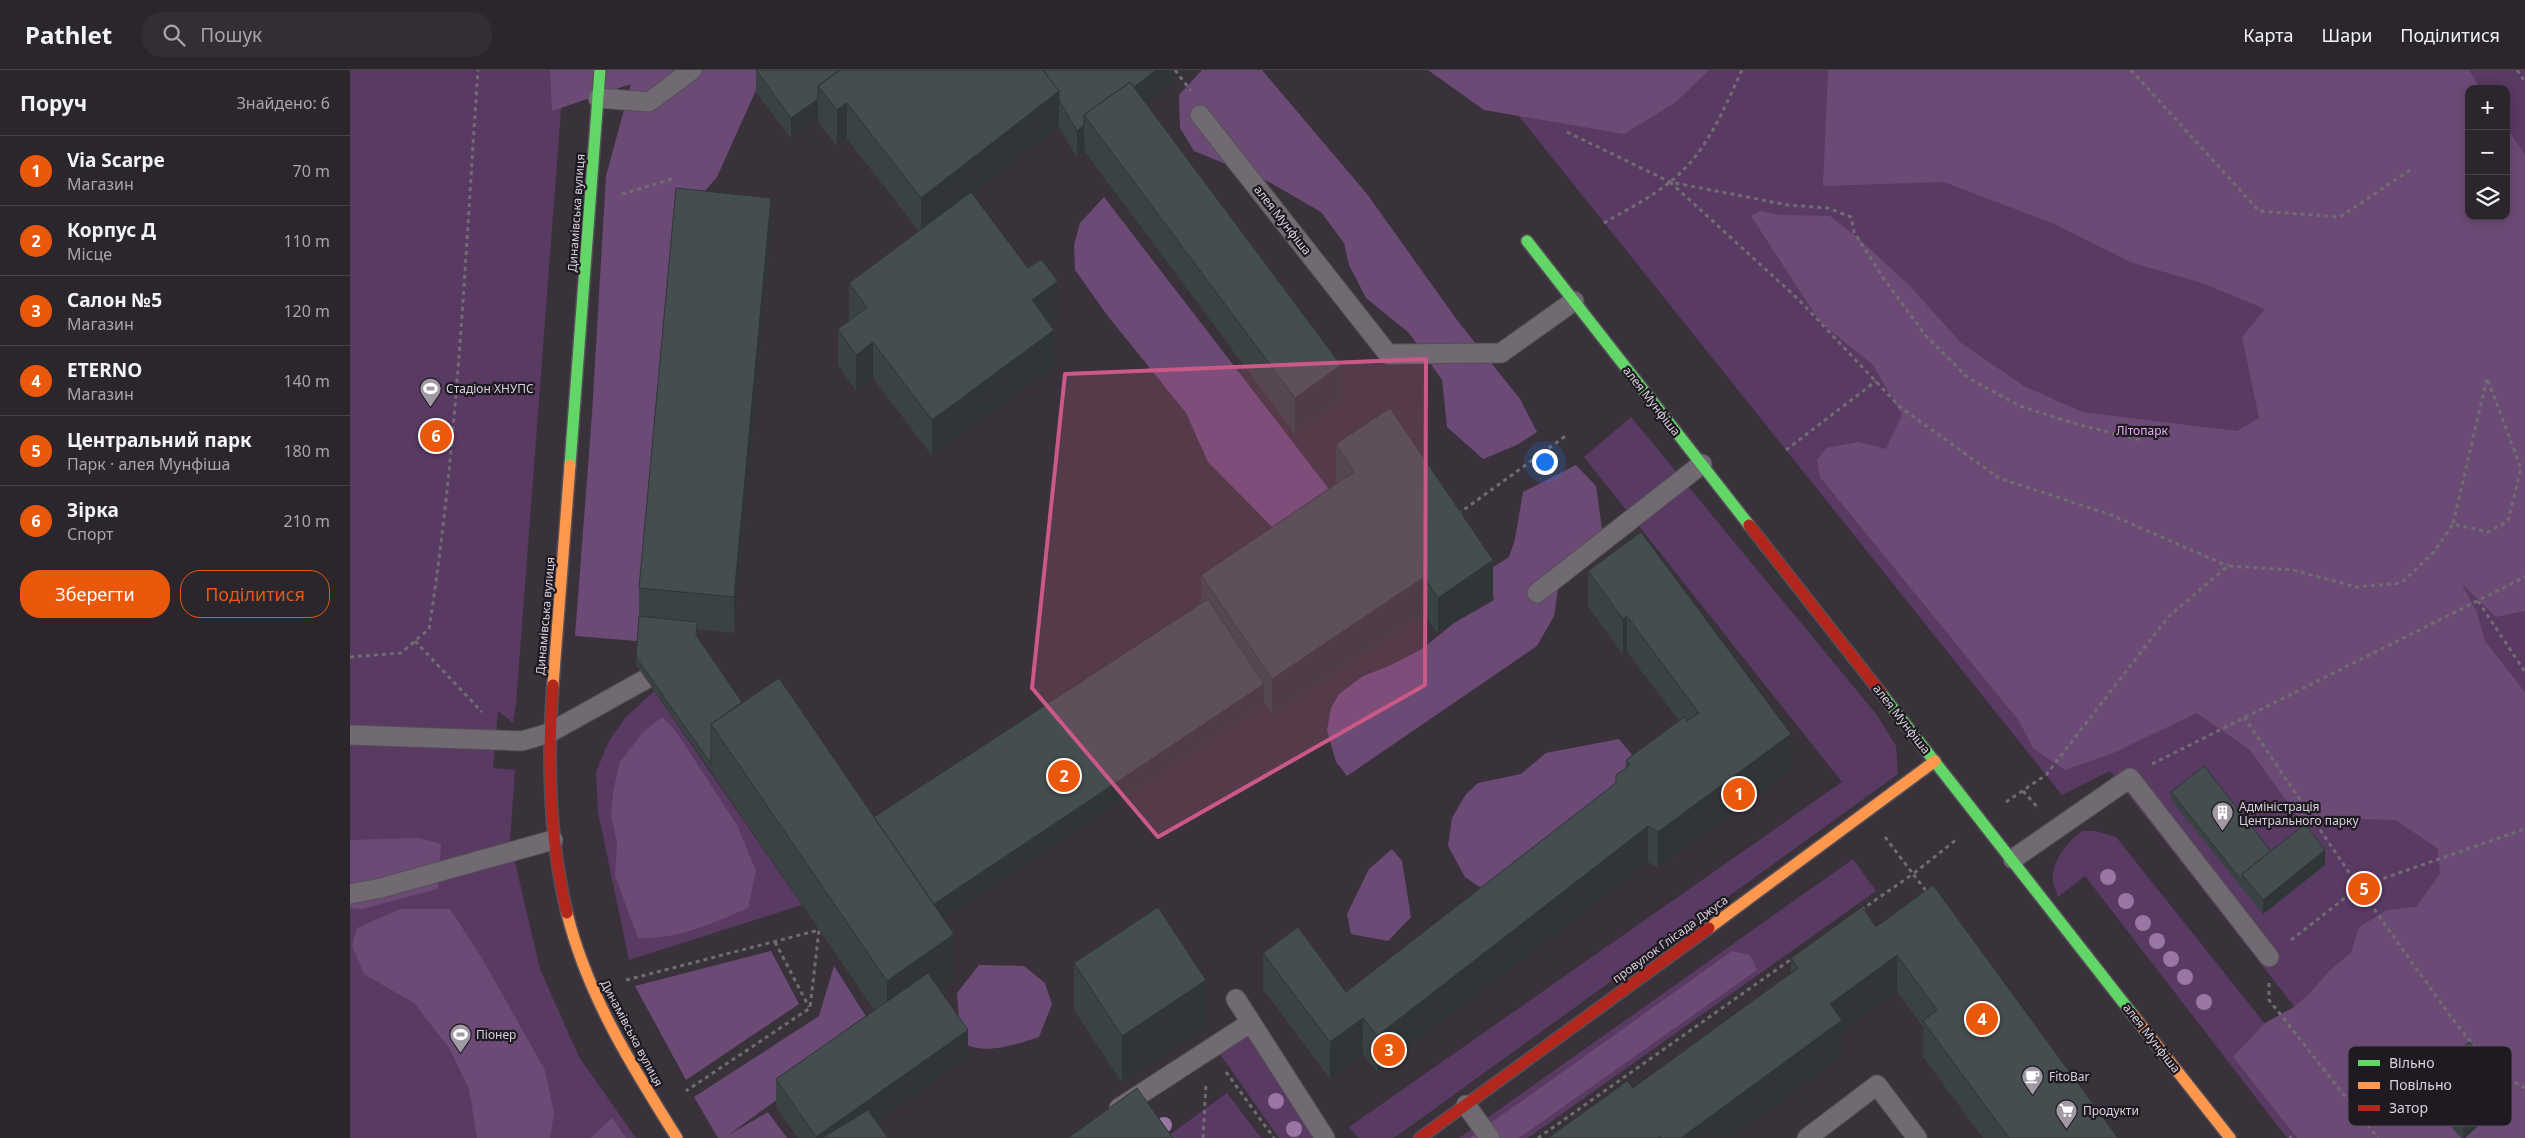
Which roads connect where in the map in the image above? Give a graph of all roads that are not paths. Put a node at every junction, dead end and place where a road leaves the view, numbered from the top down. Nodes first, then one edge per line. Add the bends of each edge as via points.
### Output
1 (600, 70) edge
2 (692, 70) edge
3 (598, 98) junction
4 (1200, 115) dead end
5 (1527, 241) dead end
6 (1574, 301) junction
7 (1702, 464) junction
8 (1537, 593) dead end
9 (646, 679) edge
10 (549, 733) junction
11 (350, 735) edge
12 (1935, 761) junction
13 (553, 840) junction
14 (2013, 859) junction
15 (350, 894) edge
16 (2269, 957) road end
17 (1236, 999) dead end
18 (1250, 1023) junction
19 (1466, 1105) junction
20 (1103, 1119) edge
21 (677, 1138) edge
22 (1325, 1138) edge
23 (1420, 1138) edge
24 (1490, 1138) edge
25 (1807, 1138) edge
26 (1917, 1138) edge
27 (2230, 1138) edge

1 - 3 street, Динамівська вулиця
2 - 3 lane via 649,102
3 - 10 street, Динамівська вулиця
4 - 6 lane, алея Мунфіша via 1388,354 1502,353
5 - 6 street, алея Мунфіша
6 - 7 street, алея Мунфіша
7 - 8 lane
7 - 12 street, алея Мунфіша
9 - 10 lane
10 - 11 lane via 522,741
10 - 13 street, Динамівська вулиця
12 - 14 street, алея Мунфіша
12 - 19 street, провулок Глісада Джуса
13 - 15 lane
13 - 21 street, Динамівська вулиця via 565,905 590,984 618,1041
14 - 16 lane via 2130,778
14 - 27 street, алея Мунфіша
17 - 18 lane
18 - 20 lane
18 - 22 lane
19 - 23 street, провулок Глісада Джуса
19 - 24 lane
25 - 26 lane via 1877,1085

